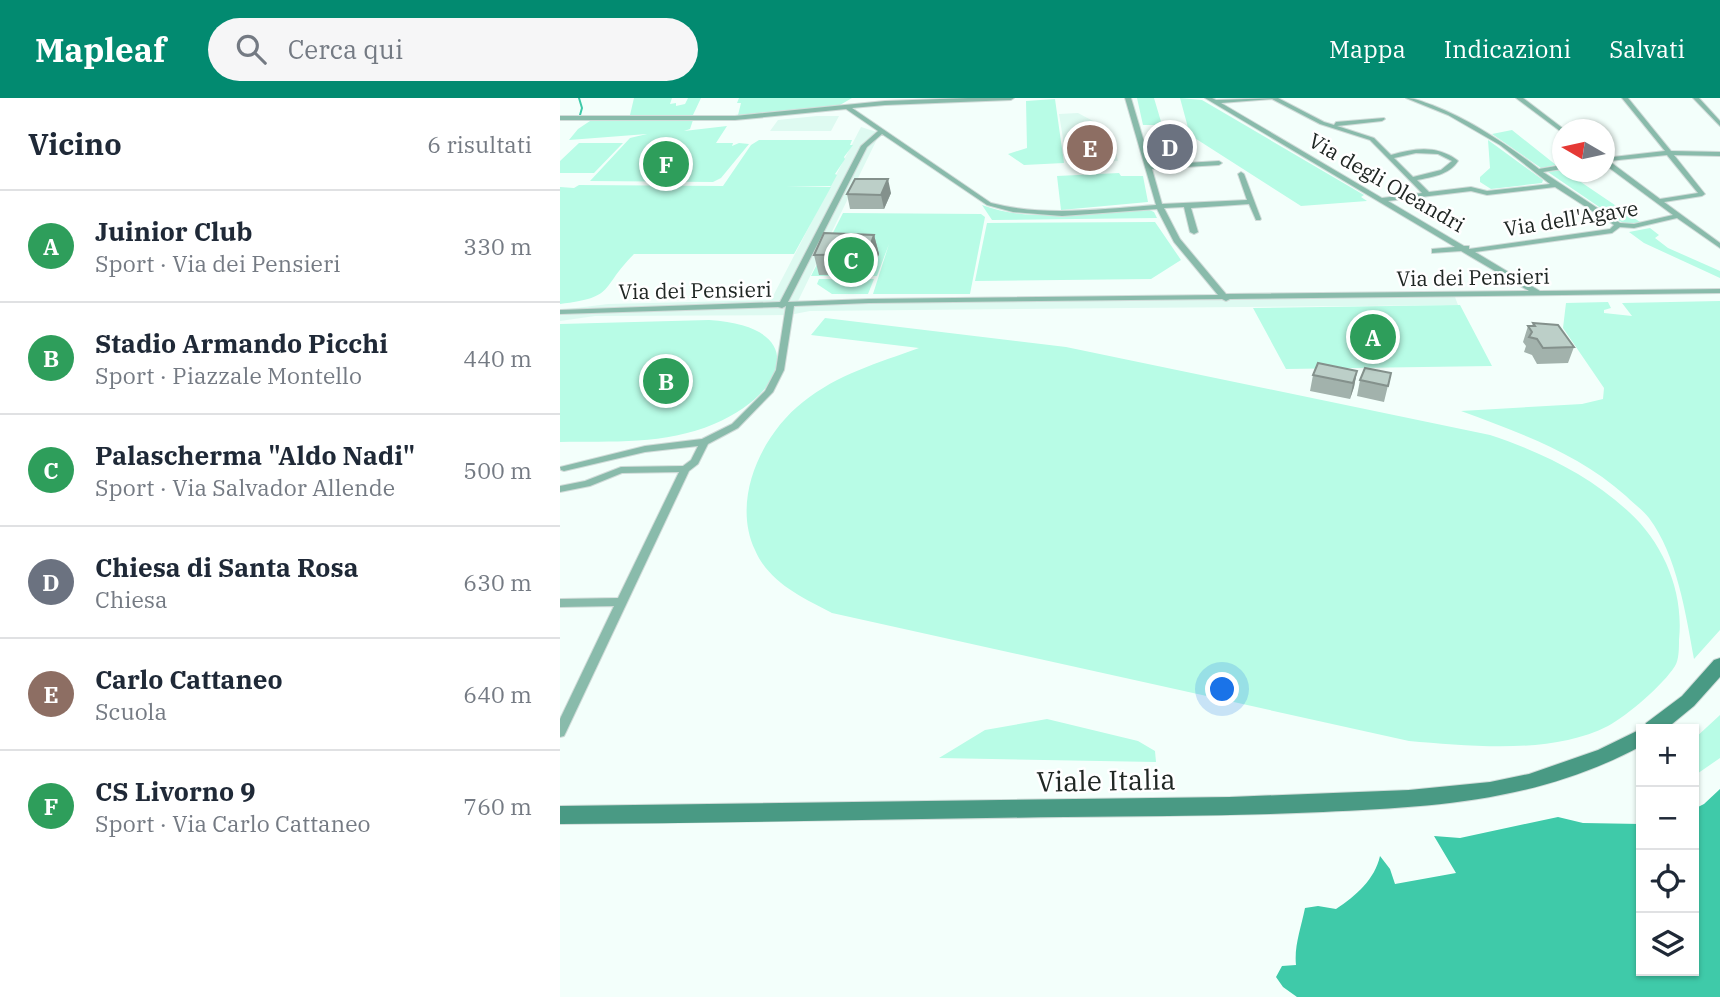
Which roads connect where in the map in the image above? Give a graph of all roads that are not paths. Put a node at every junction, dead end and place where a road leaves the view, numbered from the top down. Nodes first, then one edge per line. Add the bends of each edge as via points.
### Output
1 (1011, 98) edge
2 (1128, 98) edge
3 (1208, 98) edge
4 (1273, 98) edge
5 (1409, 98) edge
6 (1520, 98) edge
7 (1625, 98) edge
8 (1696, 98) edge
9 (1216, 102) junction
10 (848, 108) junction
11 (560, 118) edge
12 (1382, 120) dead end
13 (1552, 122) edge
14 (1720, 124) edge
15 (1329, 125) junction
16 (880, 132) junction
17 (1668, 153) junction
18 (1720, 154) edge
19 (1391, 157) junction
20 (1615, 159) edge
21 (1219, 163) dead end
22 (1147, 167) junction
23 (1615, 168) edge
24 (1552, 169) edge
25 (1539, 171) junction
26 (1241, 174) dead end
27 (1412, 178) junction
28 (1556, 185) junction
29 (1427, 194) junction
30 (1382, 200) junction
31 (1658, 201) junction
32 (1251, 202) junction
33 (1159, 205) junction
34 (1187, 206) junction
35 (1678, 216) junction
36 (1258, 219) dead end
37 (1618, 225) junction
38 (1195, 232) dead end
39 (1720, 246) edge
40 (1468, 250) junction
41 (1435, 251) dead end
42 (1209, 281) junction
43 (1720, 291) edge
44 (1543, 296) junction
45 (1720, 297) edge
46 (1206, 301) junction
47 (1227, 301) junction
48 (786, 306) junction
49 (560, 312) edge
50 (704, 442) junction
51 (561, 468) edge
52 (685, 469) junction
53 (560, 489) edge
54 (560, 603) edge
55 (622, 603) junction
56 (1720, 665) edge
57 (1659, 724) edge
58 (560, 732) edge
59 (1636, 740) edge
60 (560, 815) edge

1 - 10 street
2 - 22 street
3 - 9 street, Via degli Oleandri
4 - 9 street
4 - 15 street
5 - 25 street via 1502,144
6 - 13 street
7 - 17 street
8 - 14 street
9 - 30 street, Via degli Oleandri
10 - 11 street via 735,118
10 - 16 street
12 - 15 street
15 - 19 street via 1373,139
16 - 33 street via 989,204 1028,214
16 - 48 street via 864,146
17 - 18 street
17 - 20 street
17 - 31 street via 1702,194
19 - 27 street
19 - 27 street via 1416,150 1445,154 1455,161 1446,170
21 - 22 street
22 - 33 street
23 - 31 street
24 - 25 street
25 - 28 street
26 - 32 street
27 - 29 street
28 - 29 street
28 - 37 street
29 - 30 street
30 - 40 street, Via degli Oleandri
31 - 35 street
32 - 34 street
32 - 36 street
33 - 34 street
33 - 42 street via 1177,240
34 - 38 street
35 - 37 street, Via dell'Agave
35 - 39 street
37 - 40 street, Via dell'Agave via 1612,231
40 - 41 street, Via dell'Agave
40 - 44 street, Via degli Oleandri
42 - 46 street
42 - 47 street
43 - 44 street, Via dei Pensieri
44 - 45 street, Via dei Pensieri
44 - 47 street, Via dei Pensieri
46 - 47 street, Via dei Pensieri
46 - 48 street, Via dei Pensieri
48 - 49 street, Via dei Pensieri
48 - 50 street via 780,370 769,393 736,426
50 - 51 street via 645,449
50 - 52 street via 695,462
52 - 53 street via 621,470
52 - 55 street
54 - 55 street
55 - 58 street
56 - 57 main road via 1688,701
59 - 60 main road, Viale Italia via 1560,775 1509,788 1441,797 1266,806

